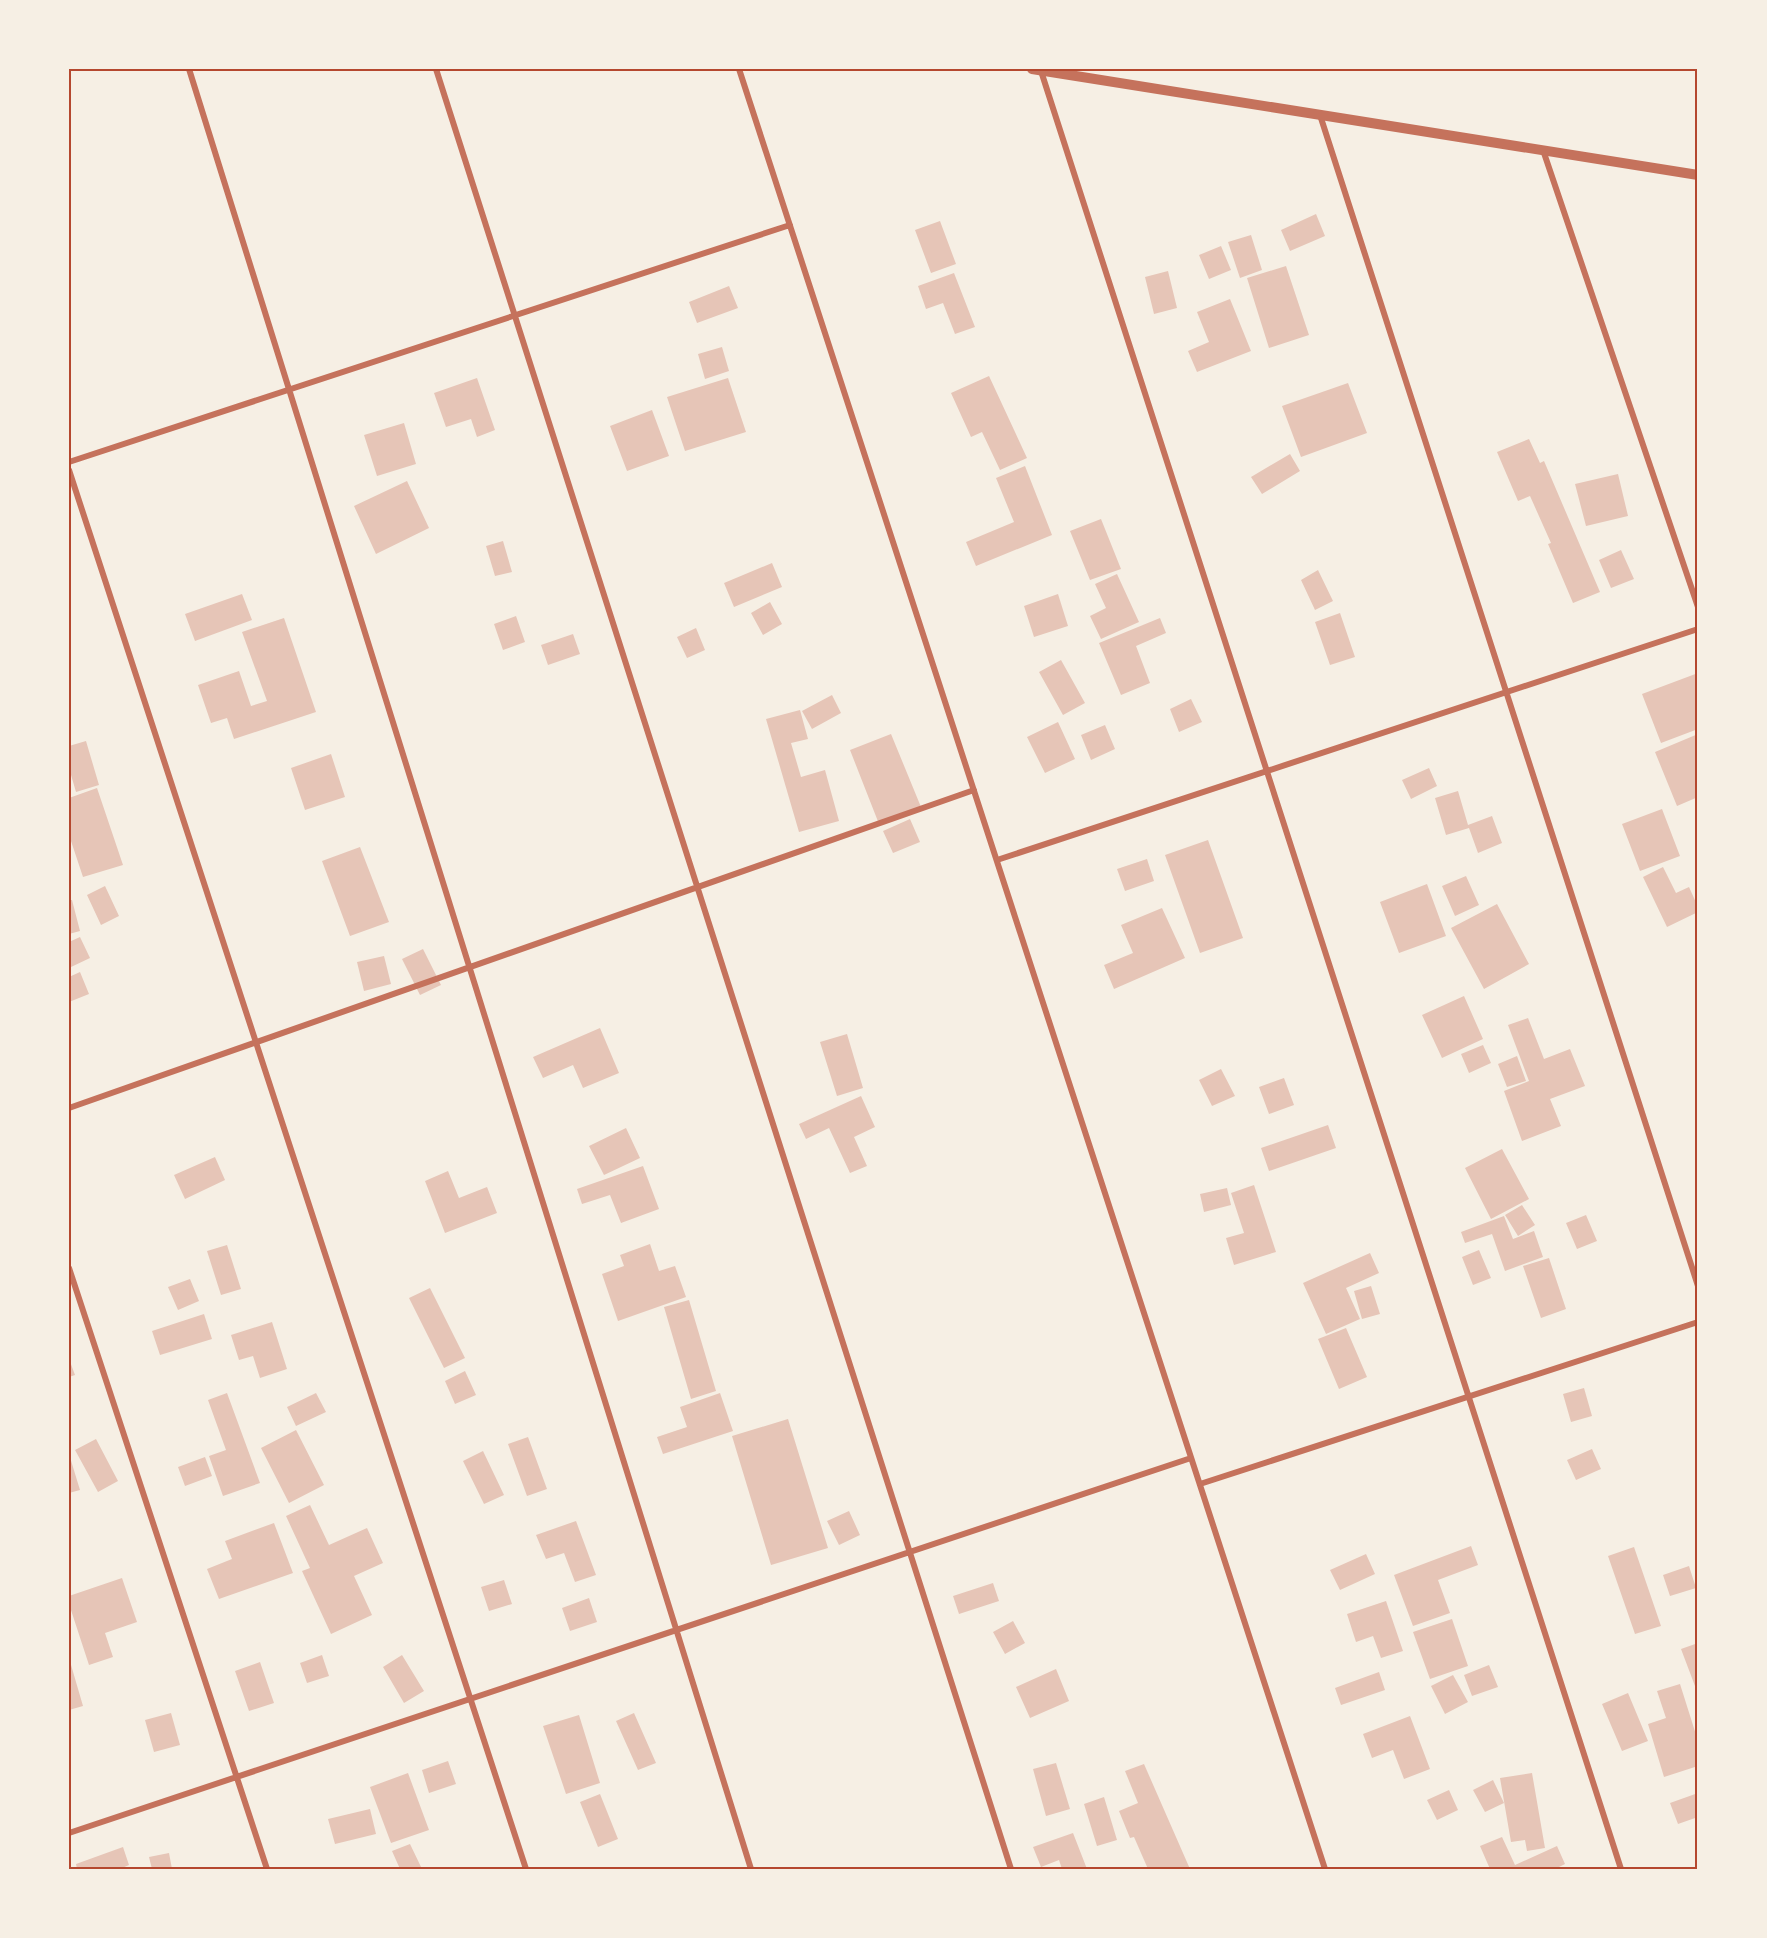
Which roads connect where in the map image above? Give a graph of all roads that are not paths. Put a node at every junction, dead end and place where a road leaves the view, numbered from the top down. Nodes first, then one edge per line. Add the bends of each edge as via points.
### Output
1 (189, 69) edge
2 (436, 69) edge
3 (739, 69) edge
4 (1036, 70) edge
5 (1320, 115) junction
6 (1543, 150) junction
7 (1698, 176) edge
8 (790, 225) junction
9 (515, 316) junction
10 (289, 390) junction
11 (69, 462) edge
12 (69, 470) edge
13 (1698, 607) edge
14 (1698, 629) edge
15 (1507, 692) junction
16 (1267, 771) junction
17 (974, 790) junction
18 (996, 860) junction
19 (697, 887) junction
20 (469, 967) junction
21 (256, 1042) junction
22 (69, 1108) edge
23 (69, 1268) edge
24 (1698, 1286) edge
25 (1698, 1322) edge
26 (1469, 1397) junction
27 (1191, 1458) junction
28 (1200, 1484) junction
29 (909, 1551) junction
30 (676, 1630) junction
31 (470, 1699) junction
32 (237, 1777) junction
33 (69, 1833) edge
34 (267, 1869) edge
35 (526, 1869) edge
36 (751, 1869) edge
37 (1011, 1869) edge
38 (1325, 1869) edge
39 (1621, 1869) edge

1 - 10 street
2 - 9 street
3 - 8 street
4 - 5 street
4 - 16 street
5 - 6 street
5 - 15 street
6 - 7 street
6 - 13 street
8 - 9 street
8 - 17 street
9 - 10 street
9 - 19 street
10 - 11 street
10 - 20 street
12 - 21 street
14 - 15 street
15 - 16 street
15 - 24 street
16 - 18 street
16 - 26 street
17 - 18 street
17 - 19 street
18 - 27 street
19 - 20 street
19 - 29 street
20 - 21 street
20 - 30 street
21 - 22 street
21 - 31 street
23 - 32 street
25 - 26 street
26 - 28 street
26 - 39 street
27 - 28 street
27 - 29 street
28 - 38 street
29 - 30 street
29 - 37 street
30 - 31 street
30 - 36 street
31 - 32 street
31 - 35 street
32 - 33 street
32 - 34 street

